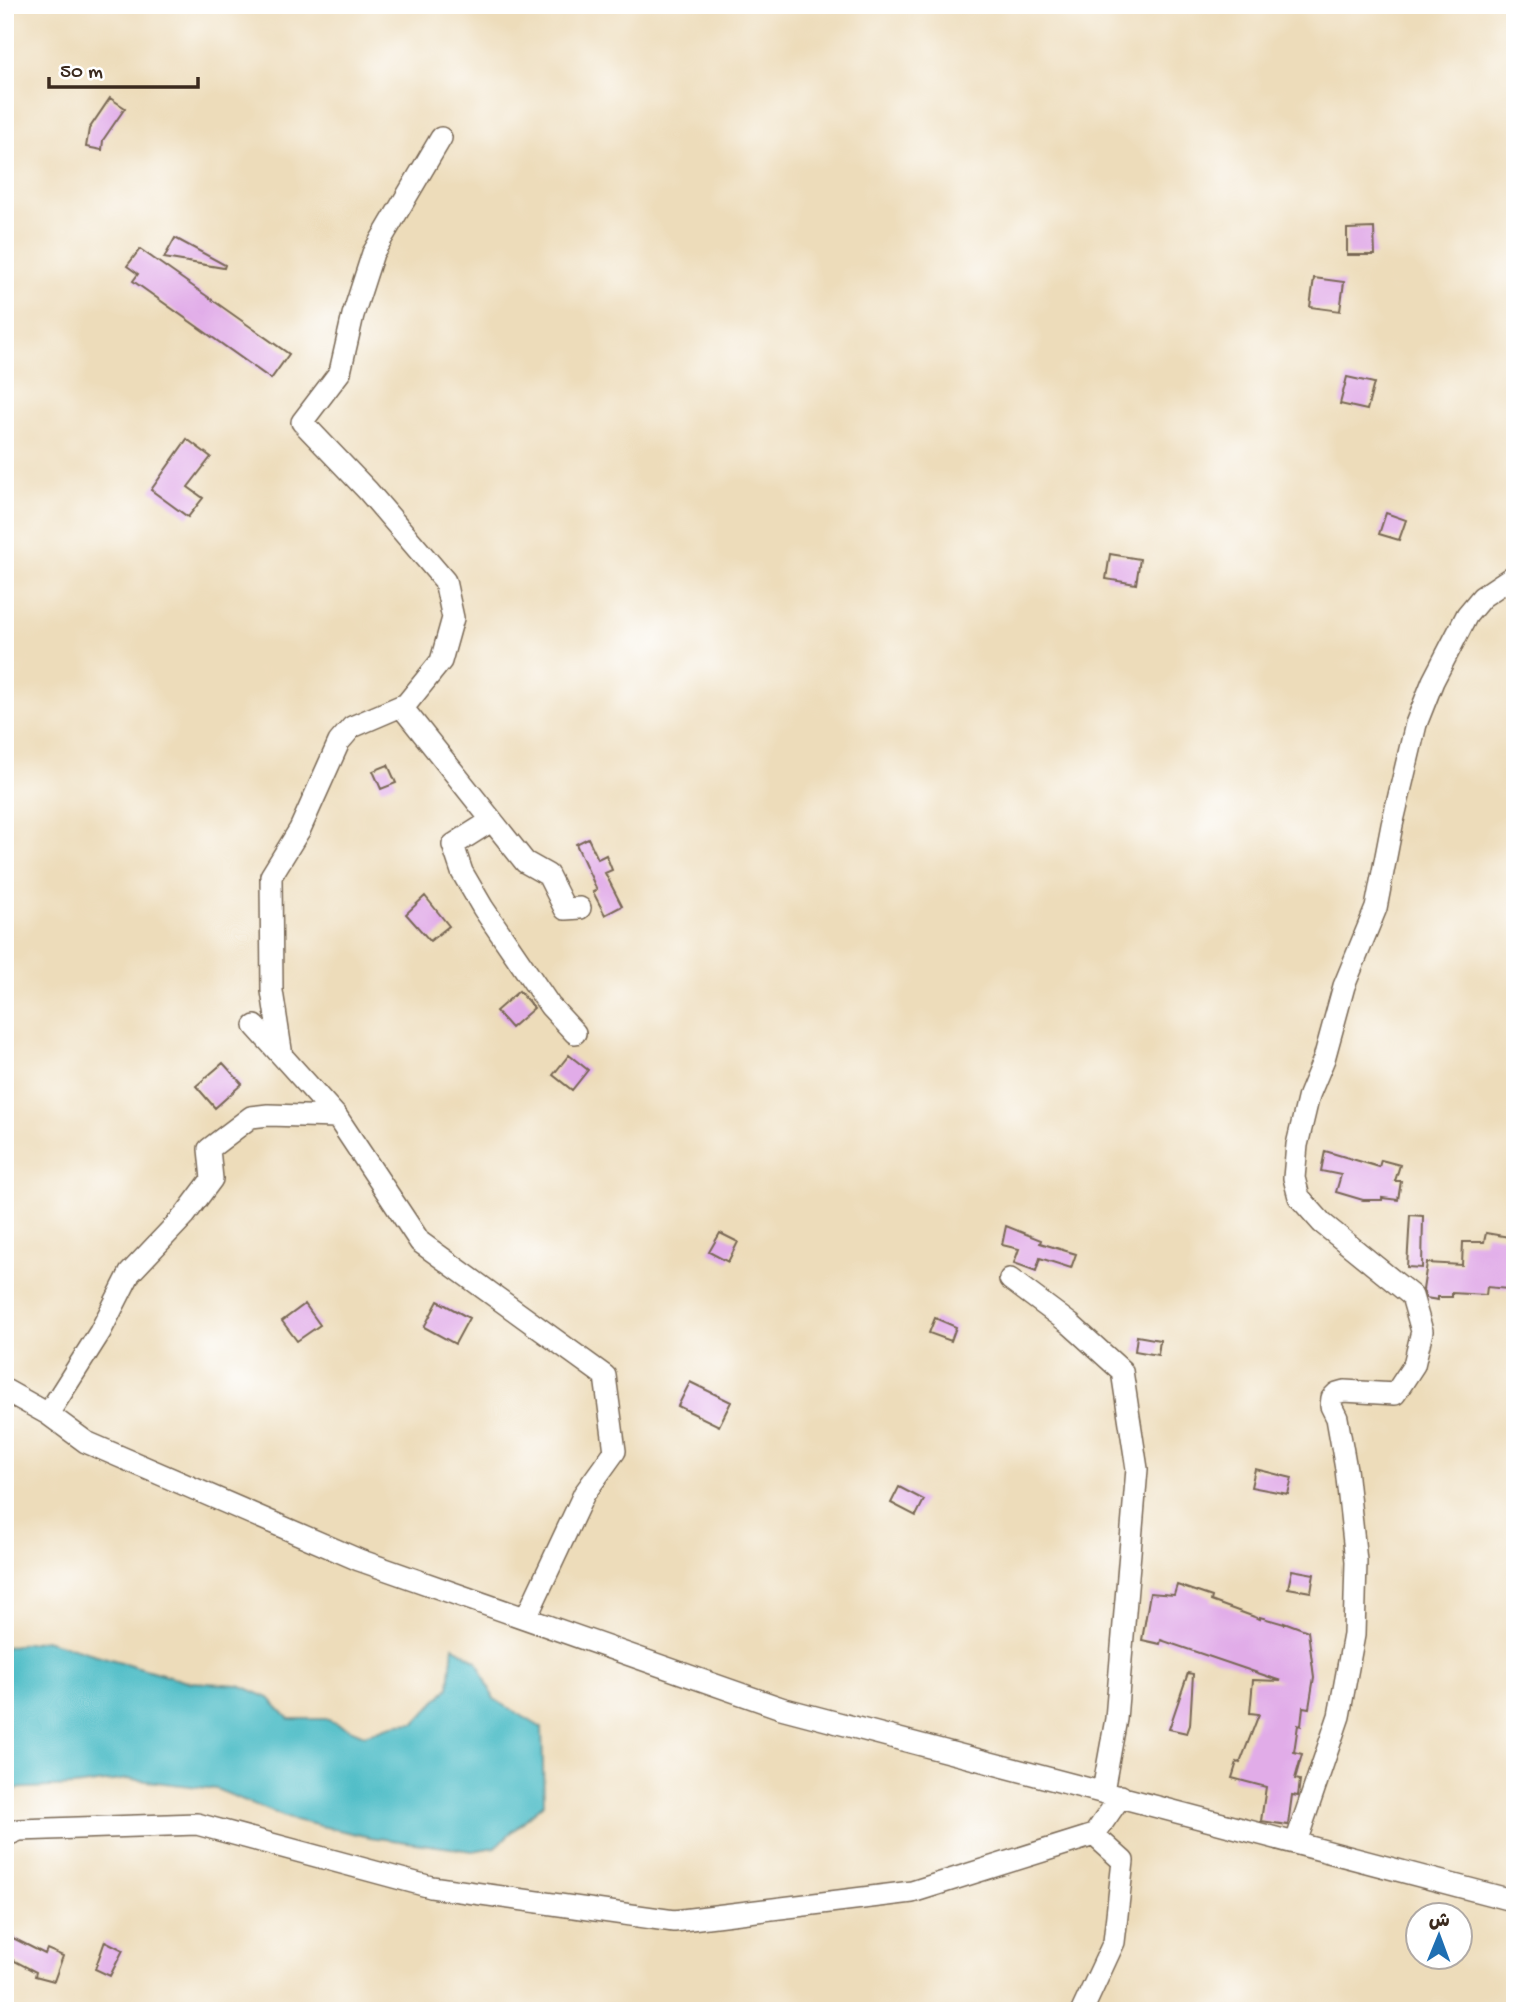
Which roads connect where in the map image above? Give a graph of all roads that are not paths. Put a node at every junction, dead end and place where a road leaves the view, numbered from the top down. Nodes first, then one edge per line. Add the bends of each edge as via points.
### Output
1 (441, 138) dead end
2 (1515, 575) edge
3 (403, 708) junction
4 (491, 821) junction
5 (580, 908) dead end
6 (255, 1026) dead end
7 (575, 1033) dead end
8 (282, 1056) junction
9 (337, 1117) junction
10 (1010, 1279) dead end
11 (5, 1390) edge
12 (48, 1414) junction
13 (526, 1618) junction
14 (1112, 1793) junction
15 (1094, 1835) junction
16 (5, 1836) edge
17 (1296, 1842) junction
18 (1515, 1901) edge
19 (1082, 2011) edge

1 - 3 street via 373,253 340,372 302,422 445,581 453,618 441,661
2 - 17 street via 1482,597 1467,615 1416,724 1376,908 1344,986 1297,1145 1294,1178 1299,1197 1322,1223 1412,1296 1422,1332 1414,1365 1395,1394 1344,1391 1332,1398 1346,1469 1356,1561 1354,1635 1339,1716
3 - 4 street
3 - 8 street via 352,727 339,742 300,829 271,876 272,991
4 - 5 street via 525,862 548,875 565,909
4 - 7 street via 453,845 462,872 550,1006
6 - 8 street
8 - 9 street
9 - 12 street via 251,1117 209,1149 212,1179 130,1273 100,1332
9 - 13 street via 420,1242 605,1376 615,1451 584,1494
10 - 14 street via 1122,1371 1137,1469
11 - 12 street
12 - 13 street via 86,1442 359,1560
13 - 14 street via 780,1708
14 - 15 street
14 - 17 street
15 - 16 street via 912,1892 674,1921 431,1887 197,1824 19,1830
15 - 19 street via 1123,1861 1114,1942
17 - 18 street

